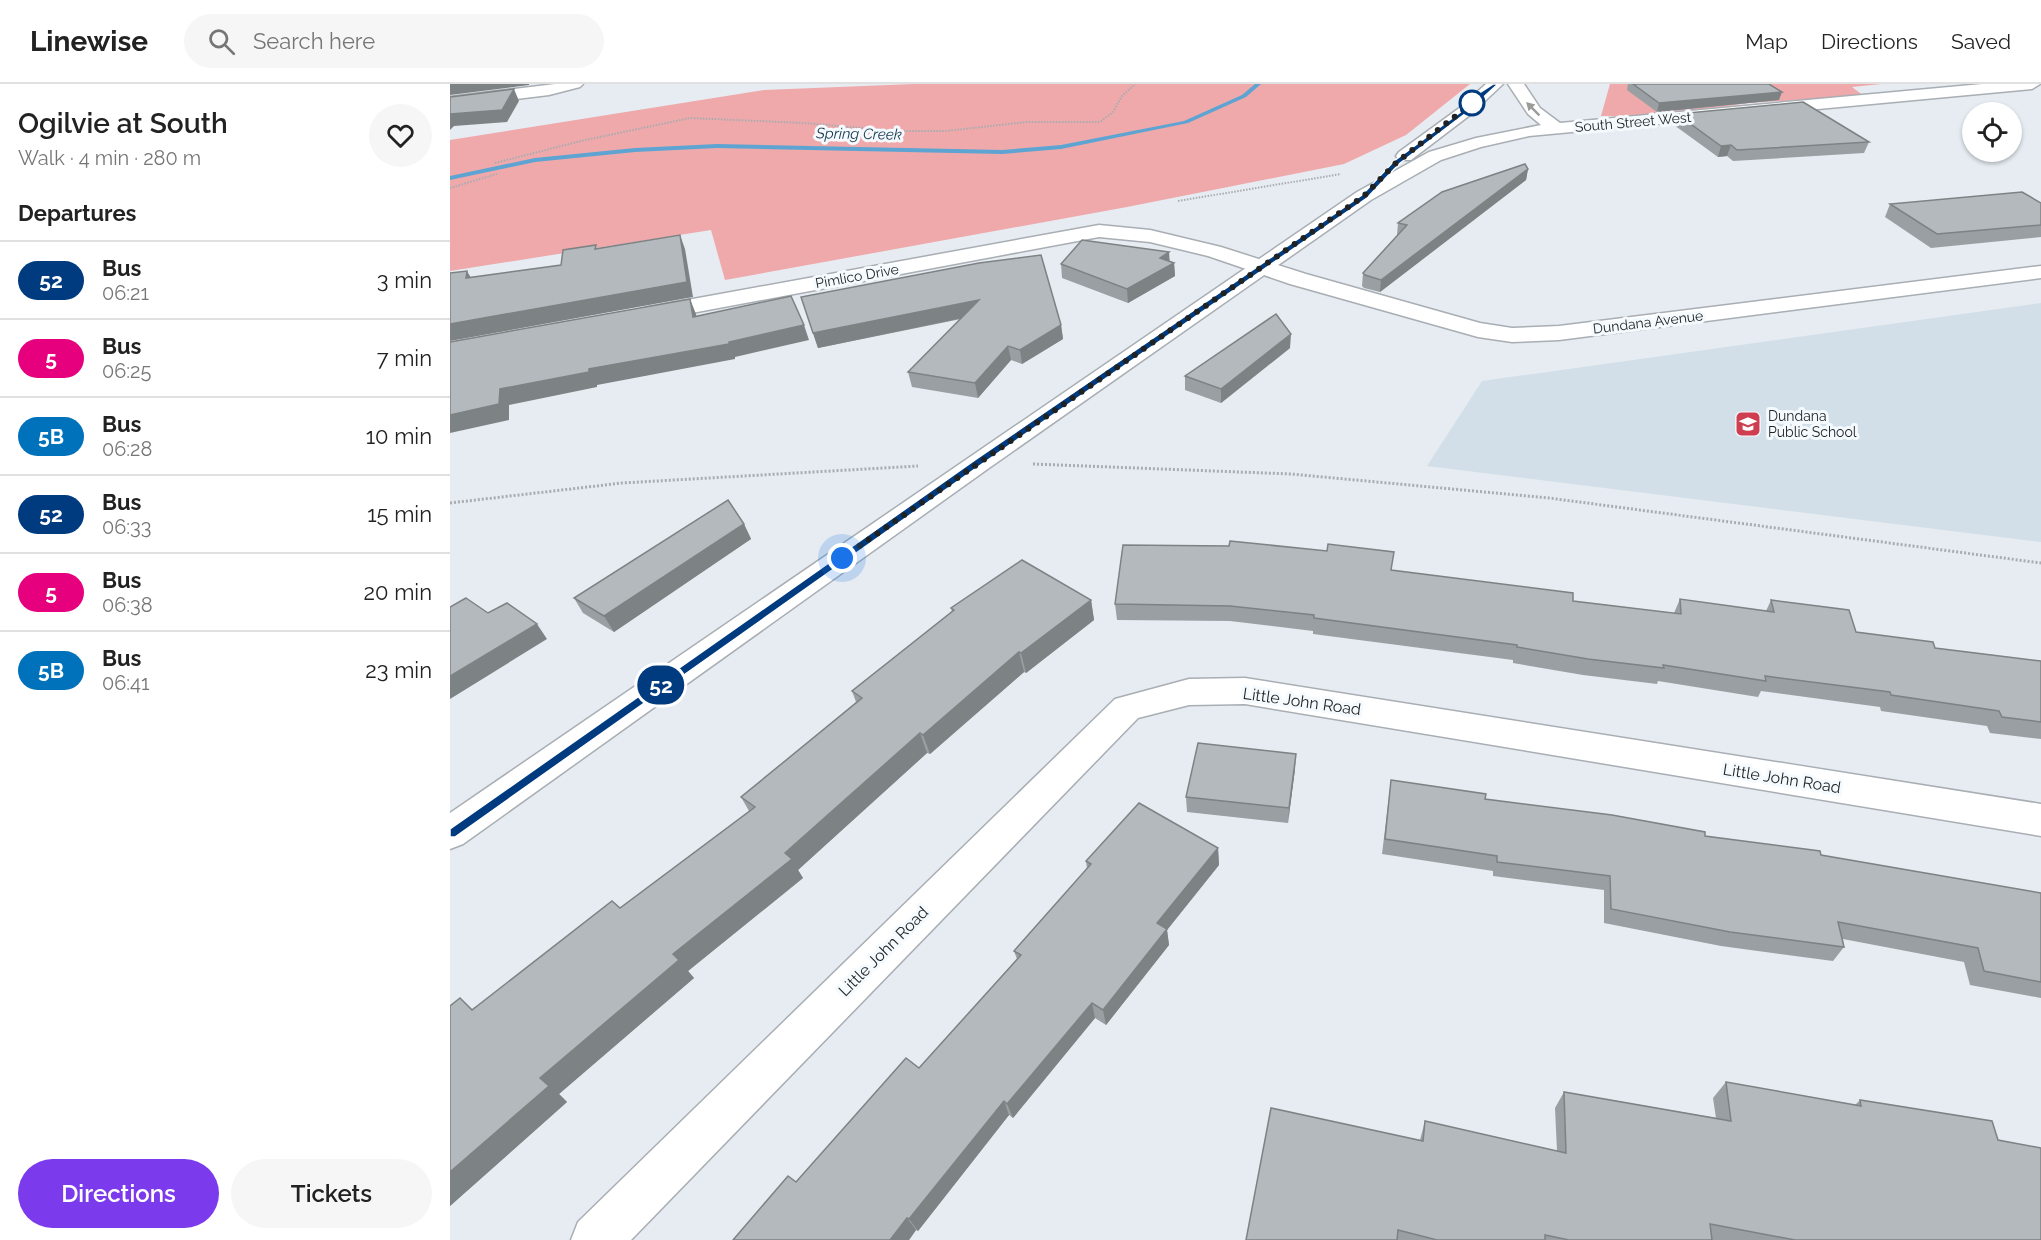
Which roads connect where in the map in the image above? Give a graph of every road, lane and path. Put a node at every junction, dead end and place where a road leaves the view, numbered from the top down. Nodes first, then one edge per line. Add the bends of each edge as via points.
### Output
1 (575, 84) edge
2 (1135, 84) edge
3 (1495, 84) edge
4 (1502, 84) edge
5 (1516, 84) edge
6 (2032, 84) edge
7 (450, 102) edge
8 (1557, 129) junction
9 (1530, 131) junction
10 (495, 163) dead end
11 (497, 174) dead end
12 (1341, 174) dead end
13 (450, 188) edge
14 (1364, 196) junction
15 (1178, 201) dead end
16 (1262, 267) junction
17 (2041, 272) edge
18 (627, 318) edge
19 (979, 462) junction
20 (450, 503) edge
21 (2041, 563) edge
22 (2041, 820) edge
23 (450, 833) edge
24 (596, 1240) edge

1 - 7 street
2 - 10 path via 1100,122 1027,122 946,131 897,131 690,118
3 - 14 street via 1396,163
4 - 9 street via 1498,113
8 -> 5 street via 1534,111
6 - 8 street, South Street West
8 - 9 street, South Street West
9 - 14 street, South Street West via 1435,156
11 - 13 path
12 - 15 path
14 - 16 street
16 - 17 street, Dundana Avenue via 1478,330 1512,335 1559,333
16 - 18 street, Pimlico Drive via 1150,236 1099,231
16 - 19 street
19 - 20 path via 622,483
19 - 21 path via 1290,474 1549,498
19 - 23 street
22 - 24 street, Little John Road via 1245,691 1189,692 1127,708

